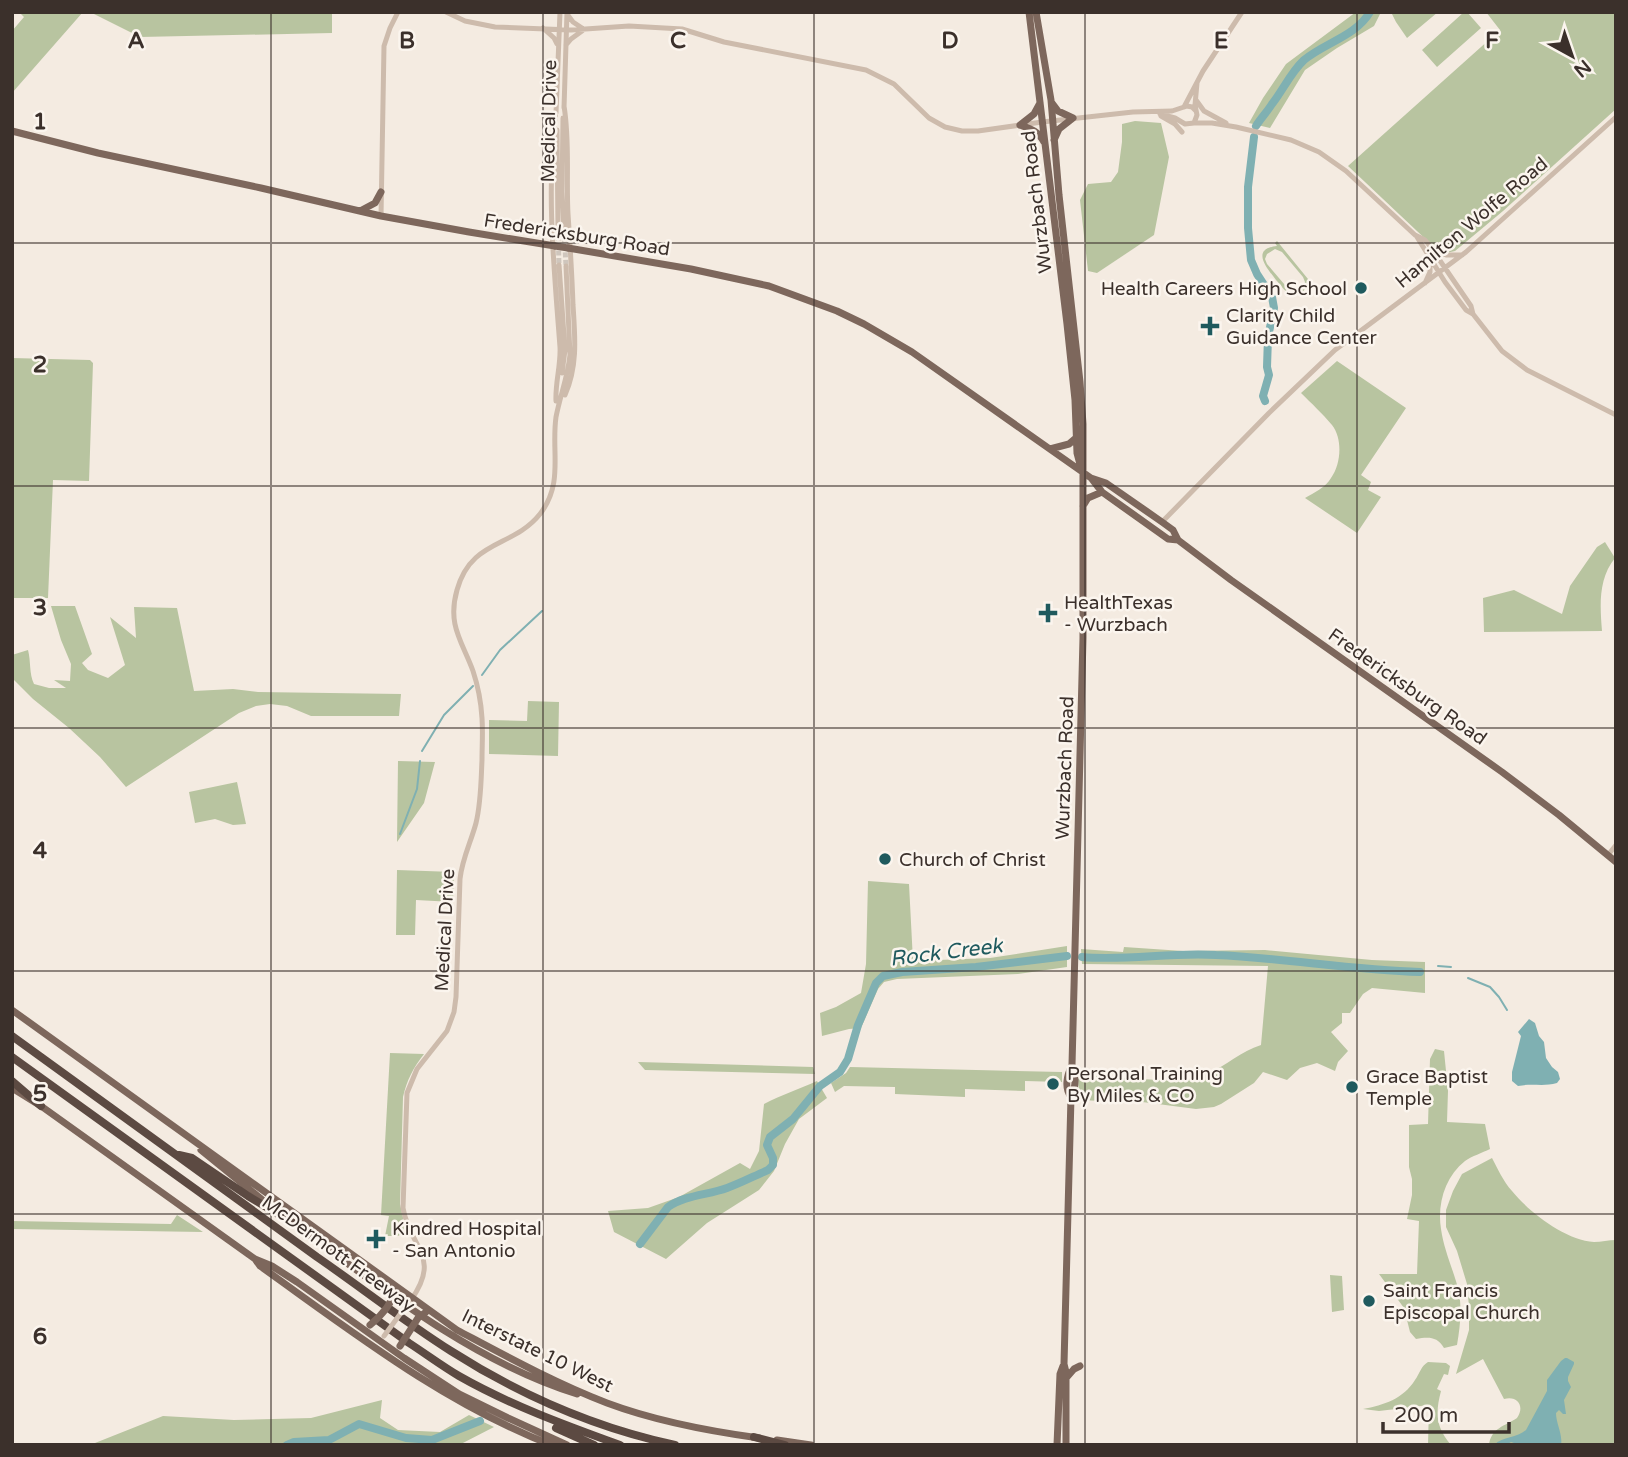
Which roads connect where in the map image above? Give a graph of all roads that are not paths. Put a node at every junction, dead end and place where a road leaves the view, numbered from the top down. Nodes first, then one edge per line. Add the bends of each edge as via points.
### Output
1 (398, 12) edge
2 (446, 12) edge
3 (1029, 12) edge
4 (1036, 12) edge
5 (1242, 12) edge
6 (559, 13) edge
7 (567, 13) edge
8 (543, 28) junction
9 (563, 29) junction
10 (585, 29) junction
11 (561, 47) junction
12 (1197, 81) junction
13 (1051, 100) junction
14 (1196, 100) junction
15 (1040, 102) junction
16 (564, 106) junction
17 (1183, 108) junction
18 (556, 110) junction
19 (1147, 111) junction
20 (1196, 112) junction
21 (1155, 113) junction
22 (1616, 117) edge
23 (1073, 118) junction
24 (1180, 120) junction
25 (1052, 121) junction
26 (1042, 122) junction
27 (1194, 123) junction
28 (1020, 125) junction
29 (1233, 126) junction
30 (12, 131) edge
31 (1182, 132) dead end
32 (1049, 144) junction
33 (381, 192) junction
34 (359, 211) junction
35 (381, 216) junction
36 (554, 245) junction
37 (570, 248) junction
38 (1431, 253) junction
39 (1462, 255) junction
40 (1442, 270) junction
41 (1423, 285) junction
42 (556, 401) junction
43 (557, 414) junction
44 (1616, 415) edge
45 (1076, 438) junction
46 (1049, 449) junction
47 (1082, 472) junction
48 (1091, 478) junction
49 (1102, 492) junction
50 (1082, 507) junction
51 (1162, 522) junction
52 (1147, 525) junction
53 (1178, 541) junction
54 (1616, 845) edge
55 (1613, 859) edge
56 (12, 1010) edge
57 (12, 1036) edge
58 (12, 1057) edge
59 (12, 1081) edge
60 (12, 1088) edge
61 (41, 1106) junction
62 (174, 1127) junction
63 (175, 1153) junction
64 (293, 1223) junction
65 (255, 1259) junction
66 (394, 1286) junction
67 (411, 1300) junction
68 (436, 1314) junction
69 (356, 1324) junction
70 (382, 1339) junction
71 (404, 1358) junction
72 (1064, 1364) junction
73 (1080, 1366) dead end
74 (1066, 1378) junction
75 (607, 1403) junction
76 (520, 1407) junction
77 (754, 1437) junction
78 (551, 1445) edge
79 (567, 1445) edge
80 (594, 1445) edge
81 (620, 1445) edge
82 (675, 1445) edge
83 (785, 1445) edge
84 (811, 1445) edge
85 (1057, 1445) edge
86 (1066, 1445) edge

1 - 33 street via 384,46
2 - 8 street via 489,26
3 - 15 main road, Wurzbach Road
4 - 13 main road, Wurzbach Road
5 - 12 street
6 - 8 street
6 - 9 street, Medical Drive
7 - 9 street, Medical Drive
7 - 10 street
8 - 9 street
8 - 11 street
9 - 10 street
9 - 11 street, Medical Drive
10 - 11 street
10 - 28 street via 682,29 866,70 894,84 930,119 945,127 978,131
11 - 16 street, Medical Drive
11 - 18 street, Medical Drive
12 - 14 street
12 - 17 street
13 - 23 main road via 1058,111
13 - 25 main road, Wurzbach Road
14 - 20 street
14 - 29 street via 1204,111
15 - 26 main road, Wurzbach Road
15 - 28 main road
16 - 18 street, Medical Drive via 561,229
16 - 37 street
17 - 19 street
17 - 20 street via 1189,106
17 - 24 street
18 - 36 street via 550,195
19 - 21 street
19 - 23 street
20 - 27 street
20 - 29 street
21 - 24 street
21 - 31 street
22 - 39 street, Hamilton Wolfe Road
23 - 25 street
23 - 32 main road
24 - 27 street
25 - 26 street
25 - 32 main road, Wurzbach Road
26 - 28 street
26 - 32 main road, Wurzbach Road
27 - 29 street
28 - 32 main road
29 - 38 street via 1320,152
30 - 34 main road, Fredericksburg Road
32 - 45 main road, Wurzbach Road
32 - 47 main road, Wurzbach Road via 1080,382
33 - 34 main road via 375,203
33 - 35 street
34 - 35 main road, Fredericksburg Road
35 - 36 main road, Fredericksburg Road
36 - 37 main road, Fredericksburg Road, bridge
36 - 42 street via 560,348
37 - 43 street via 575,357
37 - 46 main road, Fredericksburg Road via 758,283 837,311 912,352
38 - 39 street
38 - 40 street
38 - 41 street via 1430,272
39 - 40 street, Hamilton Wolfe Road
40 - 41 street, Hamilton Wolfe Road
40 - 44 street via 1494,343 1517,364
41 - 51 street, Hamilton Wolfe Road via 1326,358
42 - 43 street, Medical Drive
42 - 43 street, Medical Drive via 565,350 563,265 570,355
43 - 67 street, Medical Drive via 556,474 547,504 523,530 474,560 460,580 454,602 455,628 475,678 482,718 480,804 460,879 454,1012 447,1031 413,1076 406,1101 403,1208 425,1271
45 - 46 main road
45 - 47 main road, Wurzbach Road
46 - 47 main road, Fredericksburg Road
47 - 48 main road, Fredericksburg Road
47 - 50 main road, Wurzbach Road
48 - 49 main road, Fredericksburg Road
48 - 51 main road, Fredericksburg Road via 1106,483
49 - 50 main road via 1088,498
49 - 52 main road, Fredericksburg Road
50 - 72 main road, Wurzbach Road via 1083,638 1072,1065 1067,1092 1071,1097
51 - 52 main road
51 - 53 main road, Fredericksburg Road
52 - 53 main road, Fredericksburg Road
53 - 55 main road, Fredericksburg Road via 1507,776
54 - 55 street
56 - 62 main road, Interstate 10 West
57 - 63 highway, McDermott Freeway
58 - 76 highway, McDermott Freeway via 409,1343 457,1375
59 - 61 highway
60 - 61 main road
61 - 65 main road
62 - 64 main road
62 - 66 main road, Interstate 10 West
63 - 64 highway via 192,1158
63 - 82 highway, McDermott Freeway via 453,1353 571,1413
64 - 75 main road via 469,1345 532,1378
65 - 69 main road
65 - 78 main road via 422,1380 477,1412
66 - 67 main road, Interstate 10 West
66 - 69 main road, bridge via 392,1300 382,1314 370,1325
67 - 68 main road, Interstate 10 West
67 - 70 street, Medical Drive, bridge
68 - 71 main road, bridge via 426,1312 418,1318 400,1346
68 - 75 main road, Interstate 10 West via 510,1358
69 - 70 main road
70 - 71 main road
71 - 79 main road via 459,1394
72 - 74 main road, Wurzbach Road
72 - 85 main road, Wurzbach Road
73 - 74 main road
74 - 86 main road, Wurzbach Road
75 - 77 main road, Interstate 10 West via 658,1419
76 - 80 highway
76 - 81 highway, McDermott Freeway
77 - 83 highway
77 - 84 main road, Interstate 10 West

